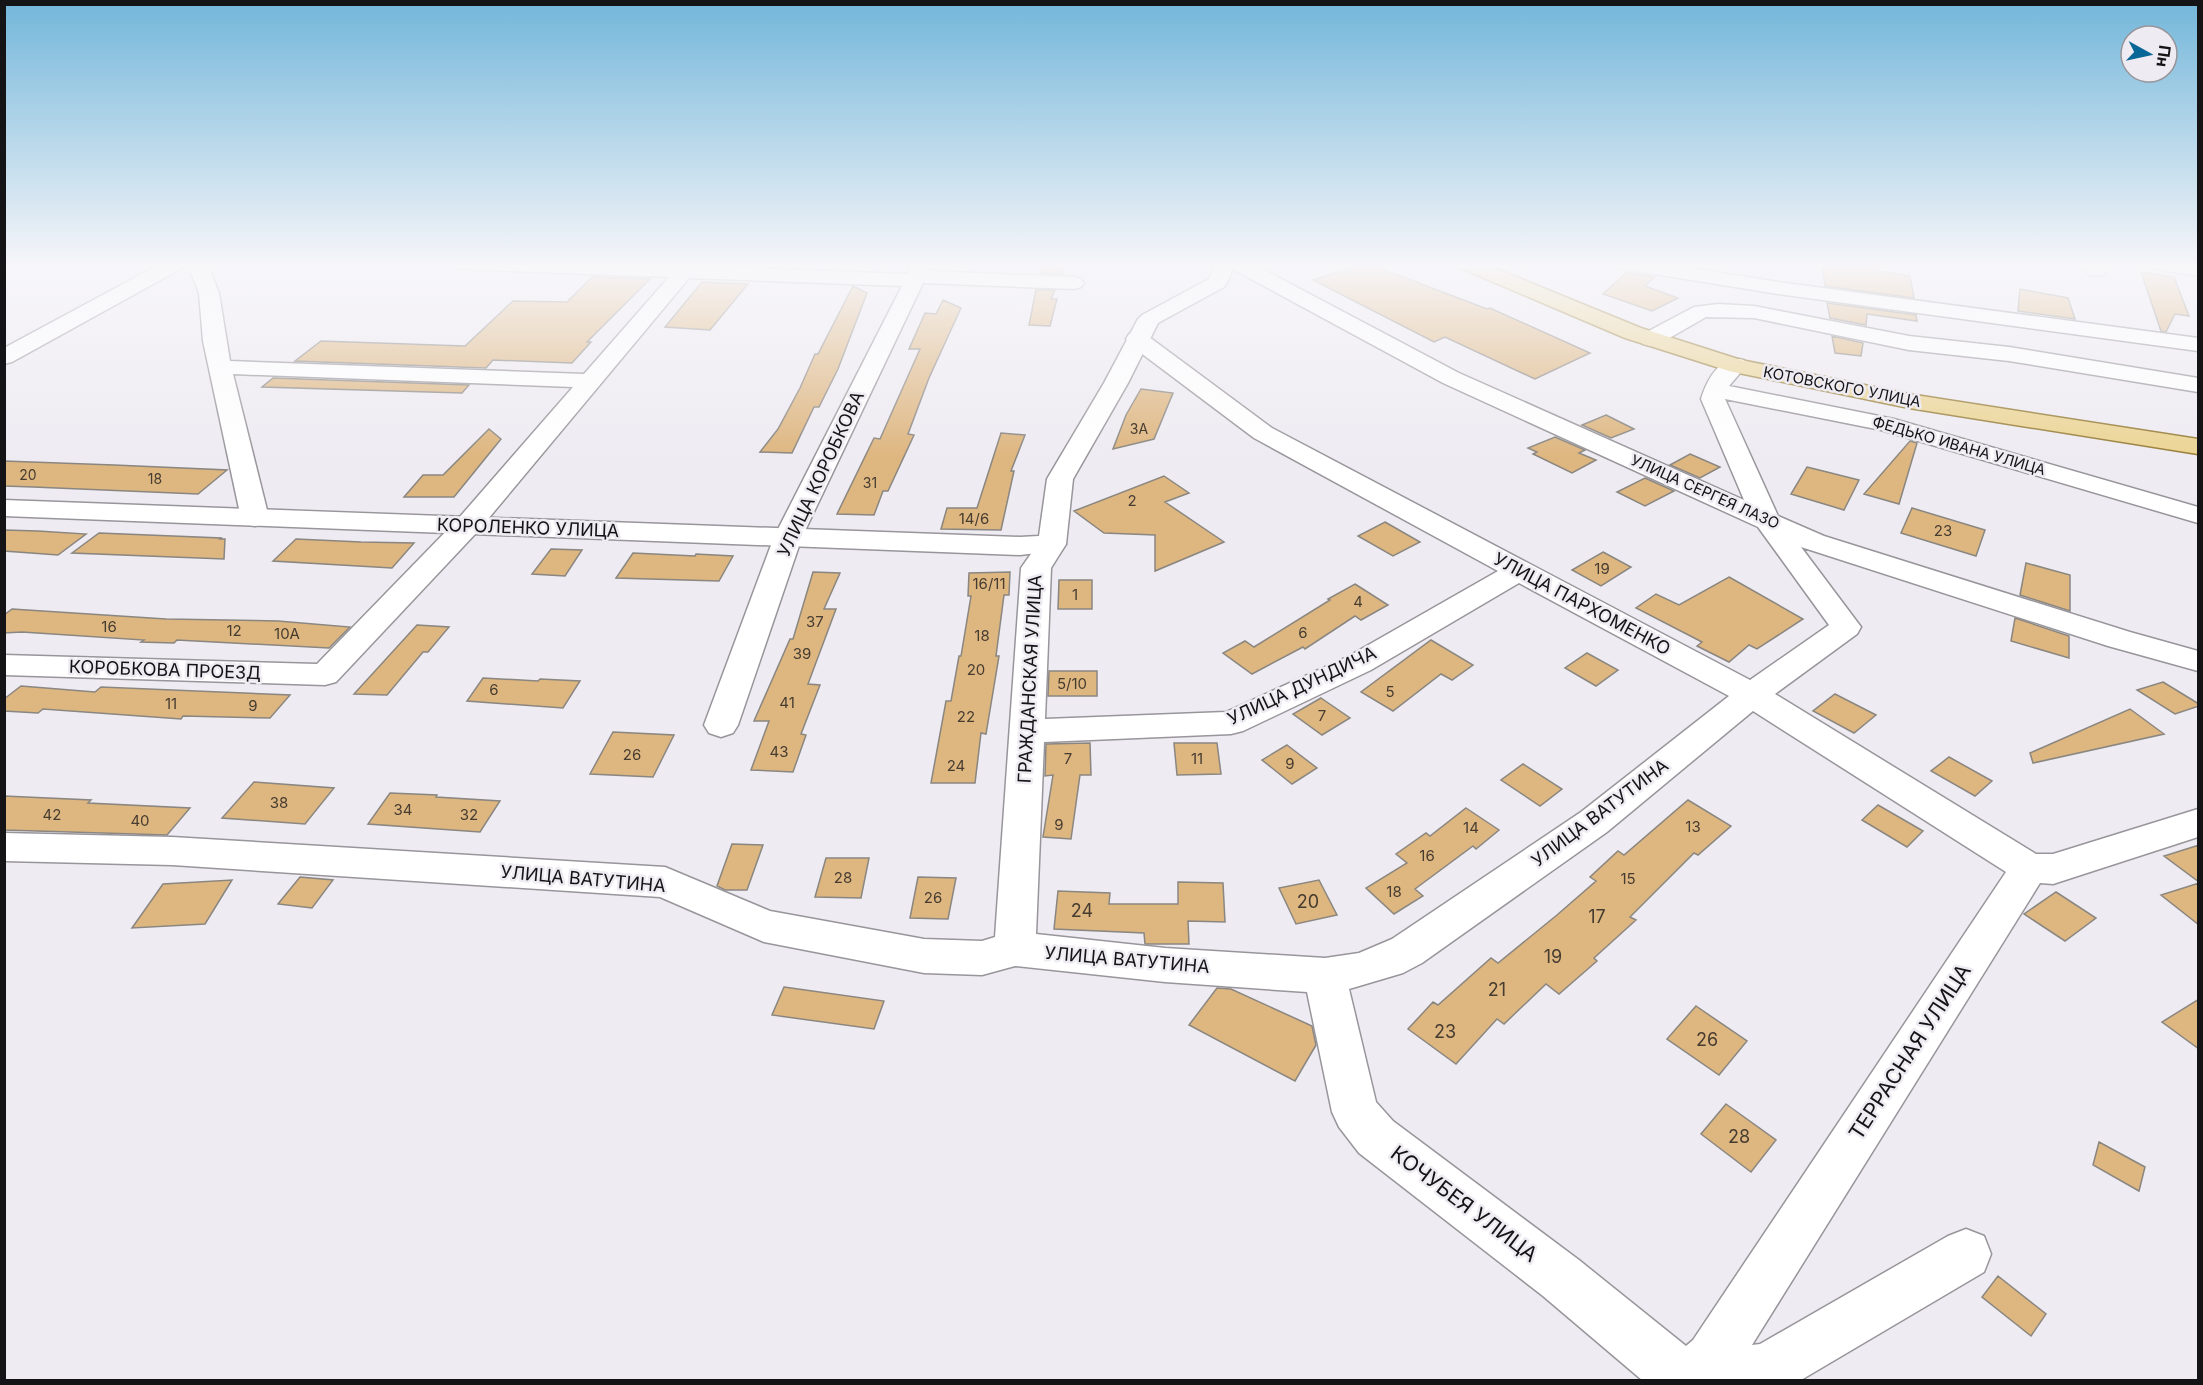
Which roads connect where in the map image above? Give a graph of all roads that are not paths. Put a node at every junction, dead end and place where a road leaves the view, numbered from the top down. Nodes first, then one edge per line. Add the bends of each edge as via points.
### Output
1 (58, 328) edge
2 (213, 328) edge
3 (636, 328) edge
4 (891, 328) edge
5 (1144, 328) edge
6 (1357, 328) edge
7 (1623, 328) edge
8 (1671, 328) edge
9 (1832, 328) edge
10 (2071, 328) edge
11 (1137, 339) junction
12 (1651, 339) junction
13 (2199, 345) edge
14 (4, 357) edge
15 (220, 367) junction
16 (1726, 378) junction
17 (591, 381) junction
18 (2199, 385) edge
19 (2199, 447) edge
20 (4, 508) edge
21 (2199, 515) edge
22 (255, 518) junction
23 (1766, 519) junction
24 (468, 525) junction
25 (788, 537) junction
26 (1052, 544) junction
27 (1520, 570) junction
28 (2199, 661) edge
29 (4, 665) edge
30 (1752, 695) junction
31 (721, 724) dead end
32 (1027, 731) junction
33 (2199, 823) edge
34 (4, 847) edge
35 (2029, 868) junction
36 (1015, 949) junction
37 (1325, 976) junction
38 (1966, 1254) dead end
39 (1684, 1380) edge
40 (1690, 1380) edge
41 (1703, 1380) edge

1 - 14 street
2 - 15 street
3 - 17 street
4 - 25 street, УЛИЦА КОРОБКОВА
5 - 11 street, ГРАЖДАНСКАЯ УЛИЦА
6 - 23 street, УЛИЦА СЕРГЕЯ ЛАЗО via 1451,378
7 - 12 main road, КОТОВСКОГО УЛИЦА
8 - 12 street
9 - 18 street via 1909,343 2020,356
10 - 13 street
11 - 26 street, ГРАЖДАНСКАЯ УЛИЦА via 1060,479
11 - 27 street, УЛИЦА ПАРХОМЕНКО via 1263,433
12 - 16 main road, КОТОВСКОГО УЛИЦА
15 - 17 street
15 - 22 street
16 - 19 main road, КОТОВСКОГО УЛИЦА via 1861,392
16 - 21 street, ФЕДЬКО ИВАНА УЛИЦА
16 - 23 street, УЛИЦА ВАТУТИНА via 1713,399
17 - 24 street
20 - 22 street, КОРОЛЕНКО УЛИЦА
22 - 24 street, КОРОЛЕНКО УЛИЦА
23 - 28 street, УЛИЦА СЕРГЕЯ ЛАЗО via 1814,542
23 - 30 street, УЛИЦА ВАТУТИНА via 1846,627
24 - 25 street, КОРОЛЕНКО УЛИЦА
24 - 29 street, КОРОБКОВА ПРОЕЗД via 325,675
25 - 26 street, КОРОЛЕНКО УЛИЦА
25 - 31 street, УЛИЦА КОРОБКОВА
26 - 32 street, ГРАЖДАНСКАЯ УЛИЦА via 1036,568
27 - 30 street, УЛИЦА ПАРХОМЕНКО
27 - 32 street, УЛИЦА ДУНДИЧА via 1360,663 1231,723
30 - 35 street, УЛИЦА ПАРХОМЕНКО
30 - 37 street, УЛИЦА ВАТУТИНА via 1594,822 1407,951 1378,964
32 - 36 street, ГРАЖДАНСКАЯ УЛИЦА
33 - 35 street via 2053,869
34 - 36 street, УЛИЦА ВАТУТИНА via 172,851 665,882 764,926 924,956 982,958
35 - 40 street, ТЕРРАСНАЯ УЛИЦА via 1712,1359
36 - 37 street, УЛИЦА ВАТУТИНА
37 - 39 street, КОЧУБЕЯ УЛИЦА via 1355,1112 1376,1137 1561,1278
38 - 41 street via 1767,1370

